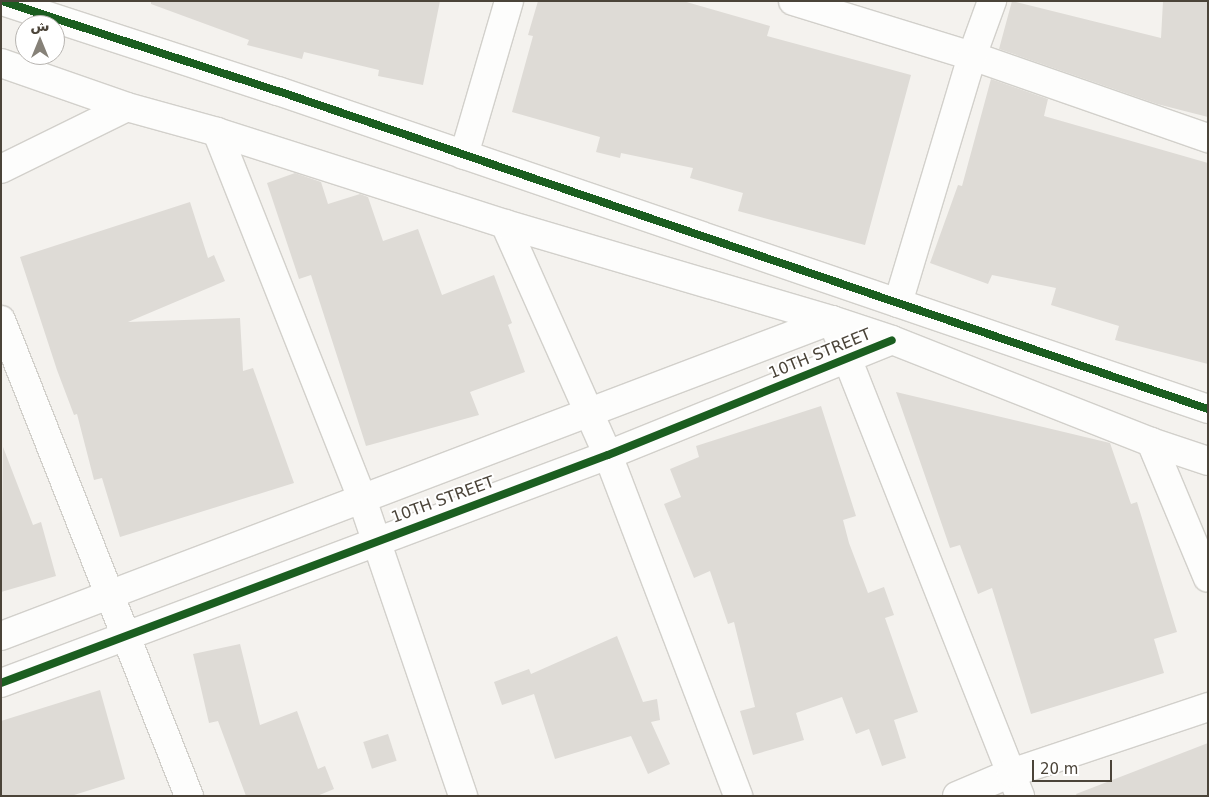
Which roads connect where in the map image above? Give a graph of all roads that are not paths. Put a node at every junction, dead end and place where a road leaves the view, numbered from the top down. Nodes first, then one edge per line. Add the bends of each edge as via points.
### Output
1 (509, 1) edge
2 (793, 1) edge
3 (992, 1) edge
4 (17, 4) edge
5 (972, 56) junction
6 (1, 63) edge
7 (127, 107) junction
8 (217, 132) junction
9 (1208, 138) edge
10 (464, 155) junction
11 (1, 169) edge
12 (505, 224) junction
13 (898, 303) junction
14 (1, 320) edge
15 (832, 320) junction
16 (892, 340) junction
17 (847, 357) junction
18 (1208, 409) edge
19 (589, 412) junction
20 (1151, 442) junction
21 (608, 455) junction
22 (1208, 461) edge
23 (362, 499) junction
24 (377, 539) junction
25 (1208, 578) edge
26 (110, 595) junction
27 (1, 636) edge
28 (126, 636) junction
29 (1, 683) edge
30 (1208, 706) edge
31 (1016, 784) edge
32 (189, 796) edge
33 (463, 796) edge
34 (738, 796) edge
35 (956, 796) edge

1 - 10 street
2 - 5 street
3 - 5 street
4 - 10 street
5 - 9 street
5 - 13 street
6 - 7 street
7 - 8 street
7 - 11 street
8 - 12 street
8 - 23 street
10 - 13 street
12 - 15 street
12 - 19 street
13 - 18 street
14 - 26 street
15 - 16 street
15 - 17 street
15 - 19 street, 10TH STREET
16 - 17 street, 10TH STREET
16 - 20 street
17 - 21 street, 10TH STREET
17 - 31 street
19 - 21 street
19 - 23 street, 10TH STREET
20 - 22 street
20 - 25 street
21 - 24 street, 10TH STREET
21 - 34 street
23 - 24 street
23 - 26 street, 10TH STREET
24 - 28 street, 10TH STREET
24 - 33 street
26 - 27 street, 10TH STREET
26 - 28 street
28 - 29 street, 10TH STREET
28 - 32 street
30 - 31 street
31 - 35 street

